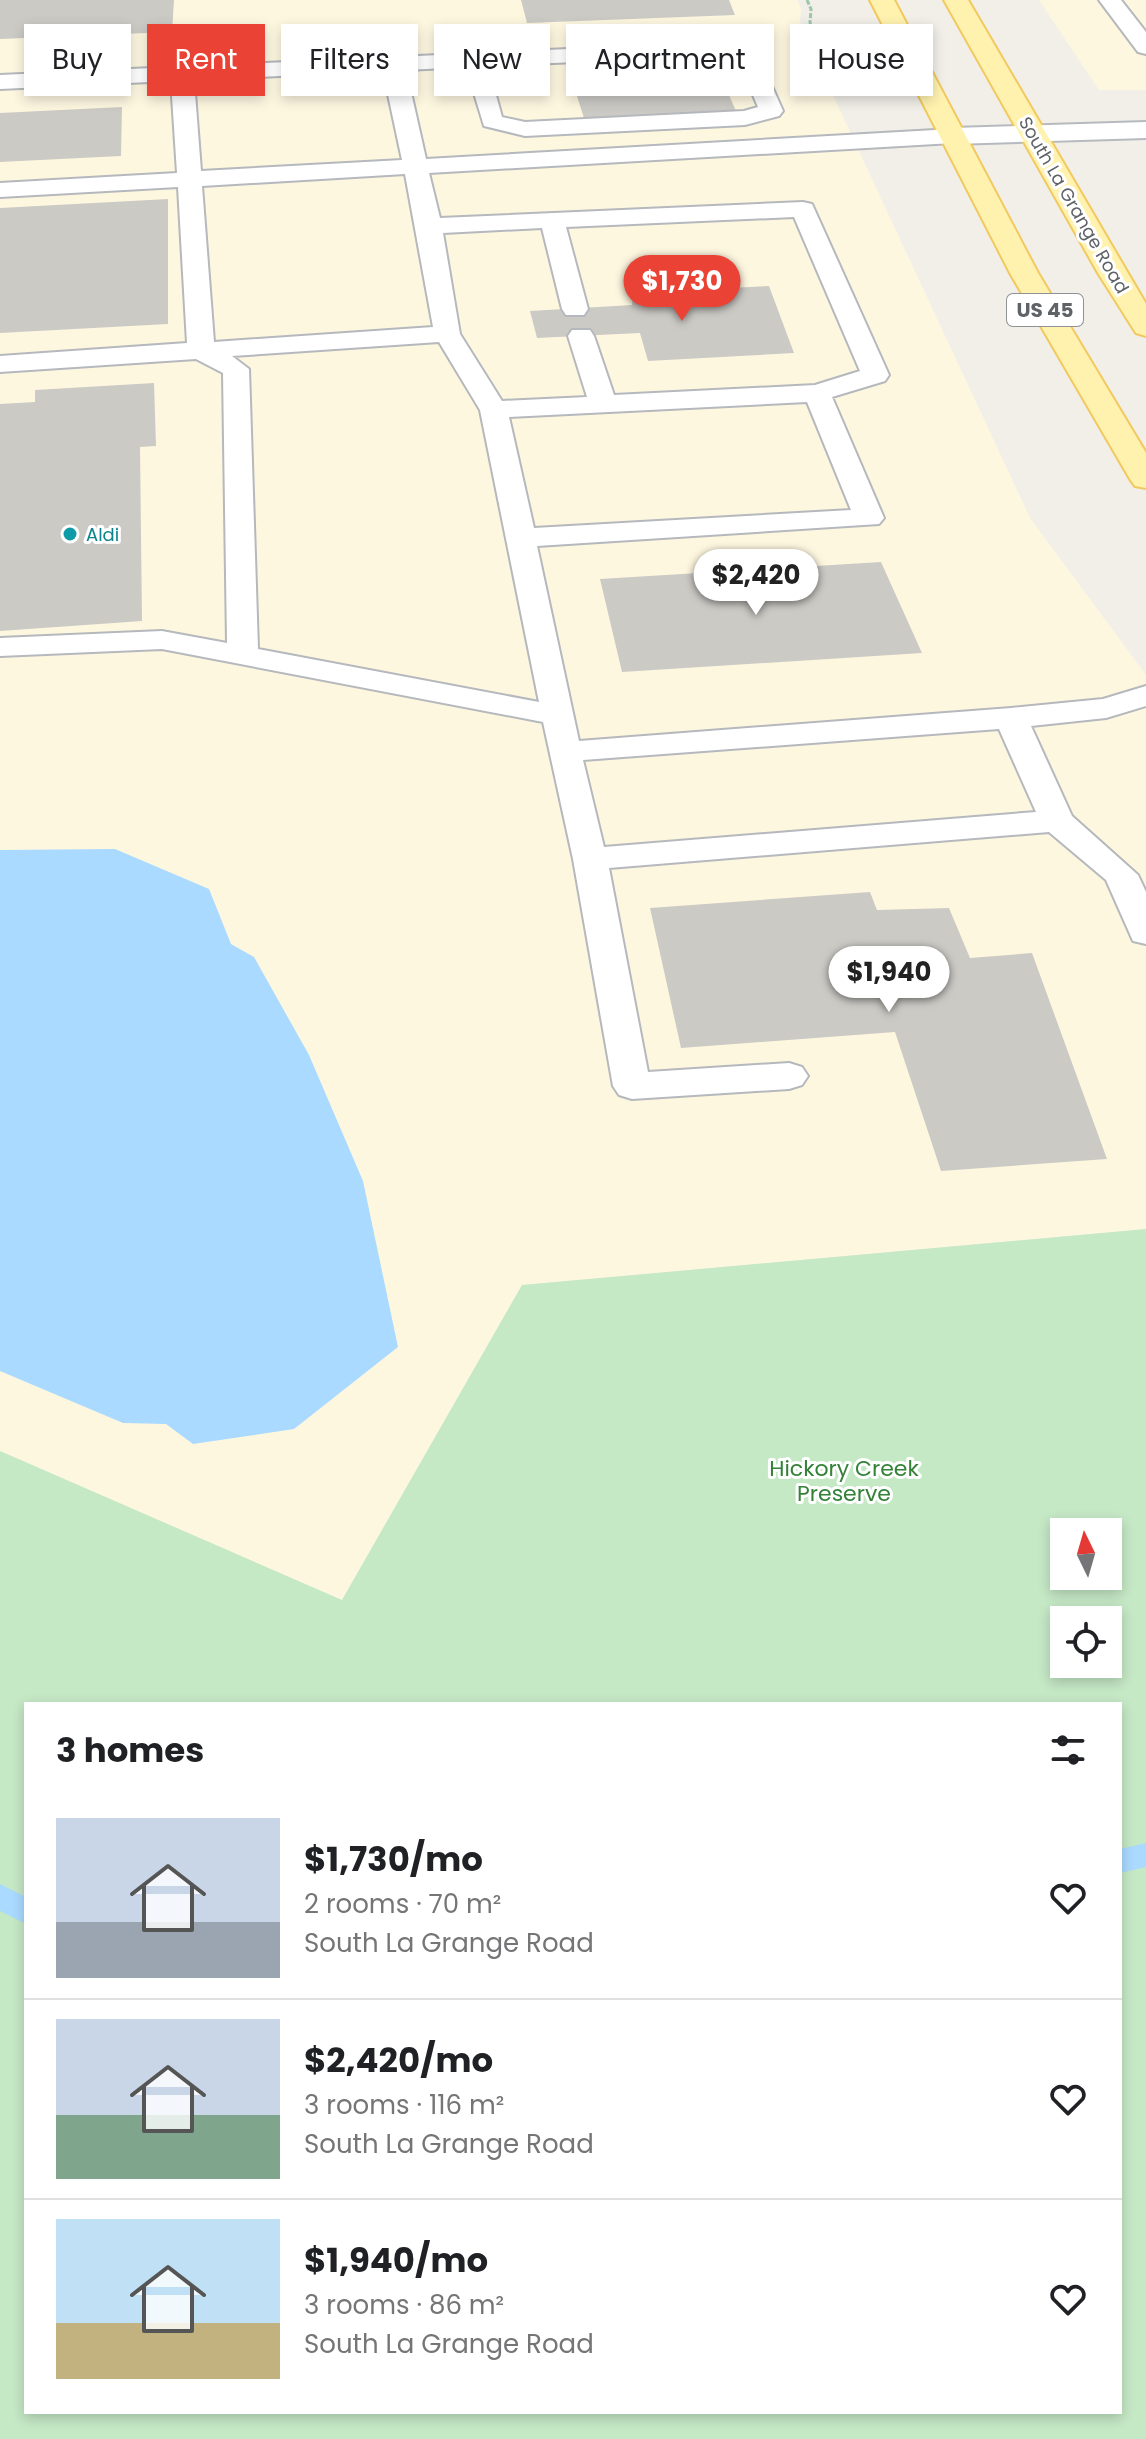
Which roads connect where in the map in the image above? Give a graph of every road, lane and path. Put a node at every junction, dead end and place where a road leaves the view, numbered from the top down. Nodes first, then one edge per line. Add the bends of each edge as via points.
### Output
1 (807, 0) edge
2 (882, 0) edge
3 (956, 0) edge
4 (1110, 0) edge
5 (1146, 47) edge
6 (475, 60) joint
7 (147, 76) edge
8 (0, 82) edge
9 (183, 96) edge
10 (400, 96) edge
11 (1146, 130) edge
12 (1032, 134) junction
13 (953, 136) junction
14 (865, 141) junction
15 (416, 168) junction
16 (187, 180) junction
17 (0, 190) edge
18 (552, 221) junction
19 (429, 226) junction
20 (575, 309) dead end
21 (1146, 327) edge
22 (447, 334) junction
23 (581, 336) dead end
24 (201, 351) junction
25 (0, 364) edge
26 (817, 393) junction
27 (603, 405) junction
28 (494, 410) junction
29 (1146, 479) edge
30 (521, 538) junction
31 (0, 647) edge
32 (243, 655) junction
33 (1146, 696) edge
34 (1106, 708) junction
35 (558, 715) junction
36 (1146, 715) edge
37 (1011, 718) junction
38 (564, 752) junction
39 (1057, 821) junction
40 (590, 859) junction
41 (1146, 933) edge
42 (789, 1076) dead end

1 - 14 path via 810,23
2 - 13 main road, US 45
3 - 12 main road, South La Grange Road
4 - 5 lane
6 - 6 lane via 492,121 525,129 745,118 771,111 744,48
7 - 8 lane
9 - 16 lane
10 - 15 lane
11 - 12 street
12 - 13 street
12 - 21 main road, South La Grange Road
13 - 14 lane
13 - 29 main road, US 45 via 1024,273
14 - 15 lane
15 - 16 lane
15 - 19 lane
16 - 17 lane
16 - 24 lane
18 - 19 lane
18 - 20 lane
18 - 26 lane via 803,209 875,375
19 - 22 lane
22 - 24 lane
22 - 28 lane
23 - 27 lane
24 - 25 lane
24 - 32 lane via 236,369
26 - 27 lane
26 - 30 lane via 869,518
27 - 28 lane
28 - 30 lane
30 - 35 lane
31 - 32 lane via 162,640
32 - 35 lane
33 - 34 lane
34 - 36 lane
34 - 37 lane
35 - 38 lane
37 - 38 lane
37 - 39 lane
38 - 40 lane
39 - 40 lane
39 - 41 lane via 1121,875
40 - 42 lane via 632,1086

